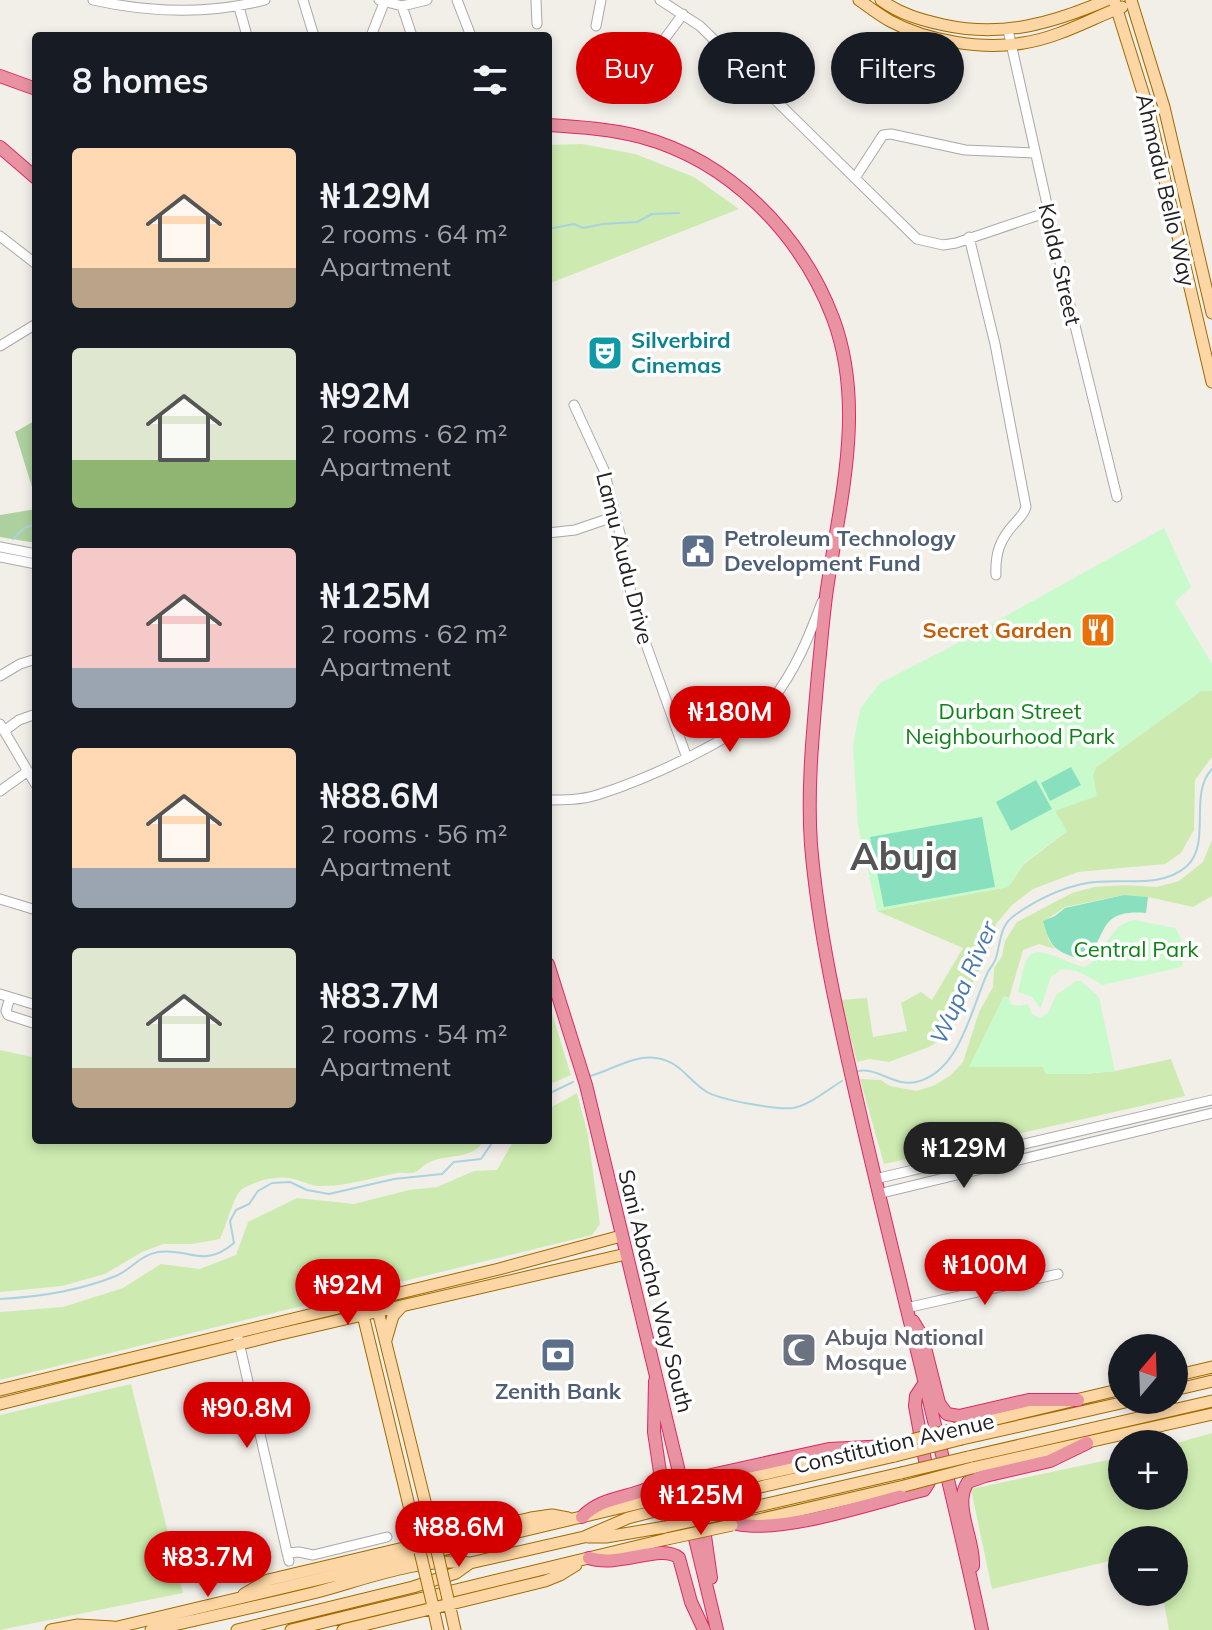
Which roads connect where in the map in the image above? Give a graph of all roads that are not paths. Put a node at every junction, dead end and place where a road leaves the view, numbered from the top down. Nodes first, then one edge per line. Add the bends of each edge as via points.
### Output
1 (93, 0) edge
2 (201, 0) edge
3 (265, 0) edge
4 (303, 0) edge
5 (427, 0) edge
6 (457, 0) edge
7 (536, 0) edge
8 (601, 0) edge
9 (660, 0) edge
10 (859, 0) edge
11 (881, 0) edge
12 (1107, 0) edge
13 (382, 1) edge
14 (1134, 1) edge
15 (672, 3) edge
16 (1116, 4) edge
17 (402, 6) junction
18 (239, 7) junction
19 (893, 9) edge
20 (202, 12) junction
21 (683, 14) junction
22 (537, 24) dead end
23 (596, 26) dead end
24 (1008, 30) junction
25 (246, 32) edge
26 (313, 32) edge
27 (372, 32) edge
28 (411, 32) edge
29 (469, 32) edge
30 (670, 32) edge
31 (1010, 44) junction
32 (0, 76) edge
33 (32, 88) edge
34 (552, 125) edge
35 (0, 147) edge
36 (1035, 153) junction
37 (32, 175) edge
38 (855, 178) junction
39 (1048, 212) junction
40 (0, 236) edge
41 (969, 237) junction
42 (32, 261) edge
43 (1212, 313) edge
44 (32, 326) edge
45 (0, 346) edge
46 (1212, 382) edge
47 (574, 405) dead end
48 (1117, 497) dead end
49 (616, 516) junction
50 (552, 533) edge
51 (0, 547) edge
52 (32, 553) edge
53 (0, 557) edge
54 (32, 563) edge
55 (996, 575) dead end
56 (827, 589) junction
57 (32, 660) edge
58 (0, 676) edge
59 (32, 715) edge
60 (2, 728) edge
61 (687, 758) junction
62 (28, 771) junction
63 (32, 778) edge
64 (0, 791) edge
65 (552, 800) edge
66 (0, 899) edge
67 (32, 909) edge
68 (552, 976) edge
69 (5, 996) edge
70 (32, 1004) edge
71 (32, 1023) edge
72 (1212, 1100) edge
73 (1212, 1113) edge
74 (875, 1179) junction
75 (878, 1194) junction
76 (621, 1236) junction
77 (626, 1254) junction
78 (1058, 1274) dead end
79 (360, 1302) junction
80 (377, 1305) junction
81 (402, 1306) junction
82 (906, 1308) junction
83 (363, 1315) junction
84 (340, 1320) junction
85 (236, 1331) junction
86 (386, 1341) junction
87 (370, 1342) junction
88 (239, 1344) junction
89 (208, 1345) junction
90 (1212, 1367) edge
91 (655, 1370) junction
92 (1188, 1373) edge
93 (1212, 1381) edge
94 (924, 1384) junction
95 (1188, 1387) edge
96 (0, 1390) edge
97 (1108, 1392) edge
98 (1078, 1400) joint
99 (1212, 1401) edge
100 (1108, 1403) edge
101 (0, 1404) edge
102 (1019, 1414) junction
103 (1212, 1414) edge
104 (1087, 1443) joint
105 (893, 1449) junction
106 (1031, 1455) junction
107 (902, 1480) junction
108 (662, 1504) junction
109 (577, 1518) junction
110 (735, 1525) junction
111 (666, 1533) junction
112 (387, 1537) dead end
113 (584, 1537) junction
114 (435, 1544) junction
115 (419, 1548) junction
116 (585, 1559) junction
117 (470, 1563) junction
118 (971, 1580) junction
119 (270, 1591) junction
120 (708, 1591) junction
121 (448, 1602) junction
122 (432, 1605) junction
123 (110, 1629) edge
124 (51, 1630) edge
125 (151, 1630) edge
126 (237, 1630) edge
127 (291, 1630) edge
128 (343, 1630) edge
129 (438, 1630) edge
130 (455, 1630) edge
131 (704, 1630) edge
132 (717, 1630) edge
133 (982, 1630) edge

1 - 20 street via 155,11
2 - 20 street
3 - 18 street
4 - 26 street
5 - 17 street
6 - 29 street
7 - 22 street
8 - 23 street
9 - 15 street
10 - 19 main road
11 - 19 main road
12 - 24 main road via 1051,22
13 - 17 street
13 - 27 street
14 - 16 main road
14 - 43 main road, Ahmadu Bello Way
15 - 21 street
16 - 31 main road via 1054,35
16 - 46 main road, Ahmadu Bello Way via 1149,112
17 - 28 street
18 - 20 street
18 - 25 street
19 - 24 main road via 961,29
19 - 31 main road via 904,27 959,41
21 - 30 street
21 - 38 street
24 - 31 street, Kolda Street
31 - 36 street, Kolda Street
32 - 33 highway
34 - 56 highway via 645,138 695,158 745,191 807,264 840,342 849,416
35 - 37 highway
36 - 38 street via 965,150 883,135
36 - 39 street, Kolda Street
38 - 41 street via 917,239 943,245
39 - 41 street
39 - 48 street, Kolda Street
40 - 42 street
41 - 55 street via 1026,507 999,545
44 - 45 street
47 - 49 street, Lamu Audu Drive via 604,470
49 - 50 street
49 - 61 street, Lamu Audu Drive via 634,611
51 - 52 street
53 - 54 street
56 - 61 street via 802,653 771,702
56 - 74 highway via 809,800 814,873 841,1035
57 - 58 street
59 - 60 street
60 - 62 street
61 - 65 street via 595,796
62 - 63 street
62 - 64 street
66 - 67 street
68 - 76 highway, Sani Abacha Way South via 574,1039
69 - 70 street
69 - 71 street via 8,1015
72 - 74 street
73 - 75 street
74 - 75 highway
75 - 82 highway
76 - 77 highway, Sani Abacha Way South
76 - 80 main road
77 - 81 main road
77 - 91 highway, Sani Abacha Way South
78 - 82 street
79 - 80 main road
79 - 83 main road
79 - 85 main road
80 - 81 main road
80 - 83 main road
80 - 86 main road
81 - 86 main road via 393,1316
82 - 94 highway
82 - 102 highway via 922,1336 939,1403 947,1414
83 - 84 main road
83 - 87 main road
84 - 87 main road via 354,1324
84 - 88 main road
85 - 88 street
85 - 89 main road
86 - 114 main road
87 - 115 main road
88 - 89 main road
88 - 112 street via 288,1557
89 - 96 main road
89 - 101 main road
90 - 92 main road
91 - 109 highway via 658,1481 646,1490 598,1503
91 - 120 highway, Sani Abacha Way South
93 - 95 main road
94 - 110 highway via 915,1406 929,1482 924,1490 779,1525
94 - 118 highway
97 - 98 main road
98 - 102 highway
99 - 106 main road, Constitution Avenue
100 - 102 main road, Constitution Avenue
102 - 105 main road, Constitution Avenue, bridge
103 - 104 main road
104 - 106 highway via 1066,1454
105 - 108 main road, Constitution Avenue, bridge
105 - 120 highway via 829,1449 702,1477 698,1487 711,1575
106 - 107 main road, Constitution Avenue, bridge
106 - 118 highway via 965,1486 962,1502 974,1559
107 - 110 main road, Constitution Avenue
107 - 111 main road, Constitution Avenue, bridge via 728,1513
108 - 109 main road, Constitution Avenue
108 - 113 main road, Constitution Avenue
109 - 114 main road via 542,1516
109 - 119 main road, Constitution Avenue
110 - 111 main road, Constitution Avenue, bridge
111 - 113 main road, Constitution Avenue
111 - 116 main road, Constitution Avenue
113 - 117 main road, Constitution Avenue
114 - 115 main road
114 - 121 main road, bridge
115 - 119 main road
115 - 122 main road, bridge
116 - 121 main road via 552,1578
116 - 127 main road, Constitution Avenue
116 - 131 highway via 611,1563 674,1553
117 - 119 main road, Constitution Avenue via 455,1561
117 - 126 main road, Constitution Avenue via 436,1580
118 - 133 highway
119 - 123 main road, Constitution Avenue
119 - 125 main road, Constitution Avenue
120 - 132 highway, Sani Abacha Way South
121 - 122 main road
121 - 130 main road
122 - 128 main road
122 - 129 main road
123 - 124 main road, Constitution Avenue via 78,1625

